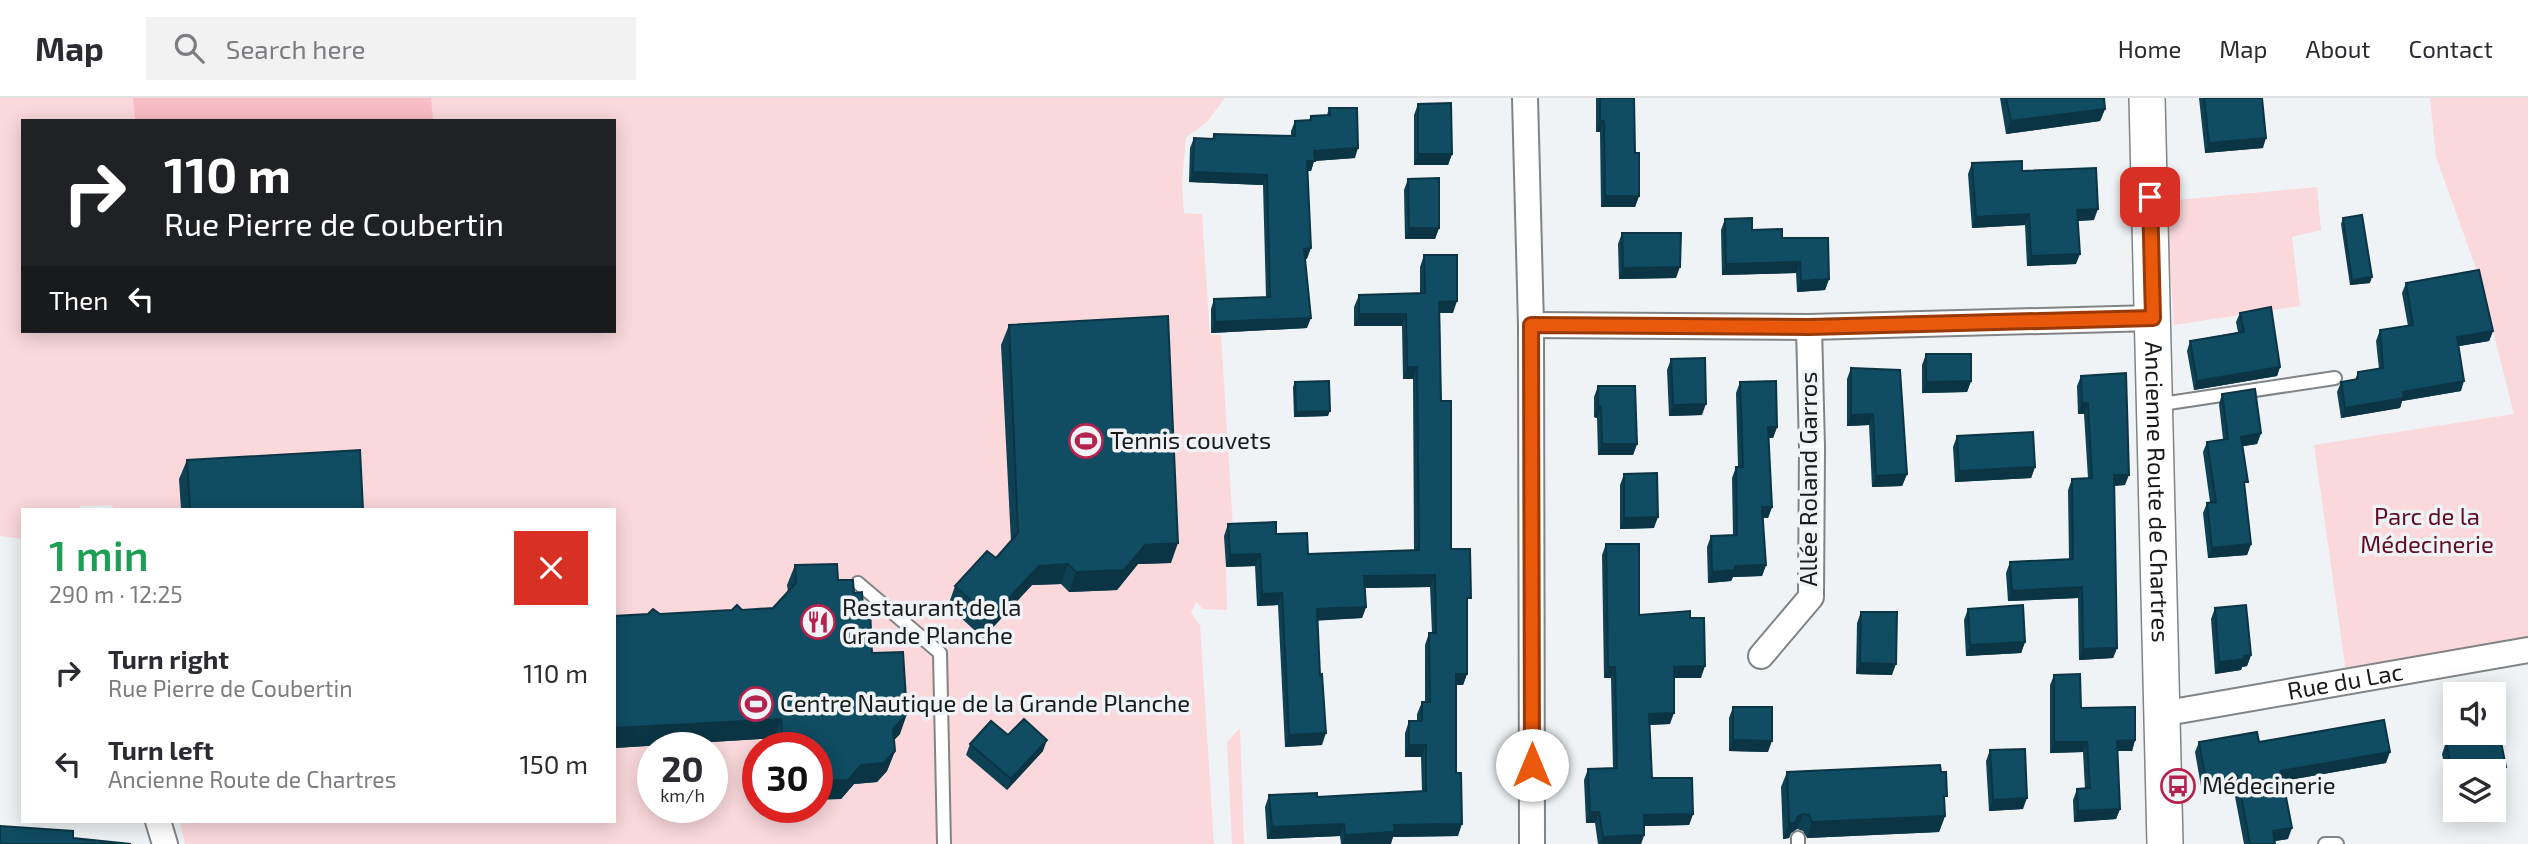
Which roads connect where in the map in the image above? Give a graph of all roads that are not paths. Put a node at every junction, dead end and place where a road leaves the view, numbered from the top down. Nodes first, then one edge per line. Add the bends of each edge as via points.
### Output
1 (1525, 98) edge
2 (2147, 98) edge
3 (2153, 318) junction
4 (1531, 325) junction
5 (1809, 327) junction
6 (2335, 379) dead end
7 (2155, 405) junction
8 (858, 583) dead end
9 (2528, 650) edge
10 (1761, 656) dead end
11 (2161, 714) junction
12 (159, 823) edge
13 (165, 844) edge
14 (944, 844) edge
15 (1532, 844) edge
16 (2165, 844) edge
17 (2325, 844) edge
18 (2337, 844) edge

1 - 4 street
2 - 3 main road, Ancienne Route de Chartres
3 - 5 street
3 - 7 main road, Ancienne Route de Chartres
4 - 5 street
4 - 15 street
5 - 10 street, Allée Roland Garros via 1811,597
6 - 7 lane
7 - 11 main road, Ancienne Route de Chartres
8 - 14 lane via 940,653
9 - 11 street, Rue du Lac
11 - 16 main road, Ancienne Route de Chartres
12 - 13 street
17 - 18 lane

